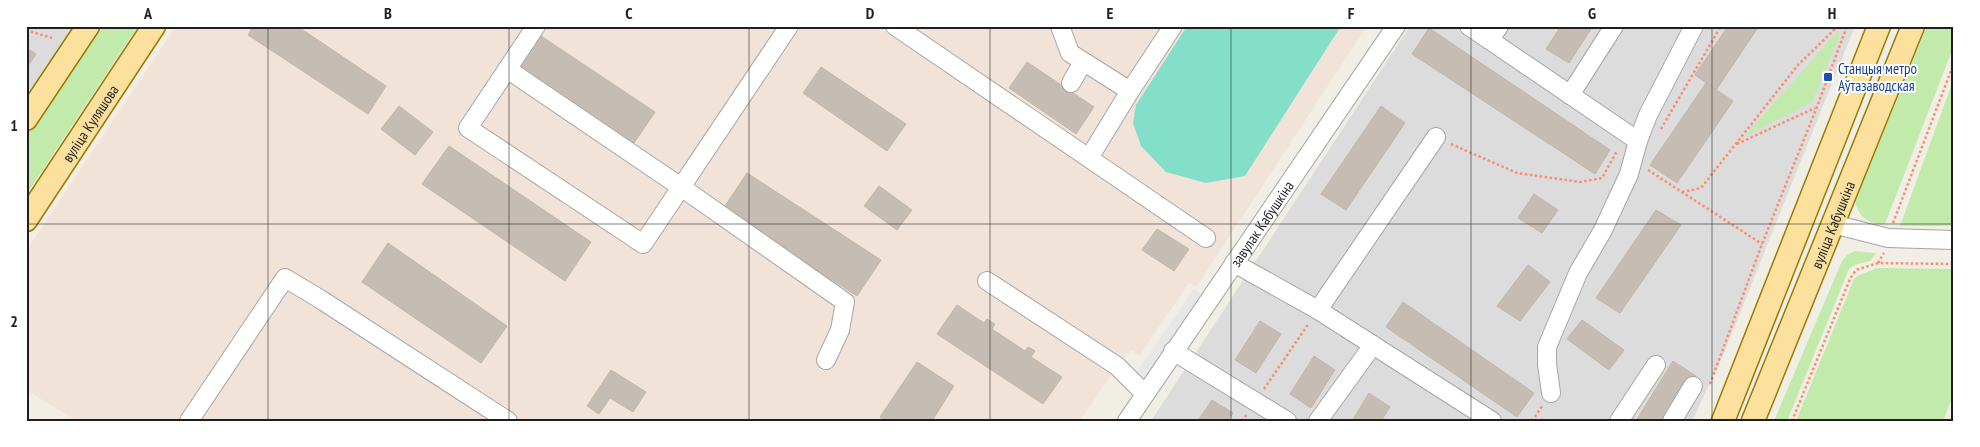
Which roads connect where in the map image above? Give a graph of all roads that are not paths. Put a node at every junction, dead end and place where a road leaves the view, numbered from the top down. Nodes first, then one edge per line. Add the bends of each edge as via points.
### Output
1 (88, 26) edge
2 (154, 26) edge
3 (536, 26) edge
4 (789, 26) edge
5 (894, 26) edge
6 (1060, 26) edge
7 (1173, 26) edge
8 (1396, 26) edge
9 (1469, 26) edge
10 (1614, 26) edge
11 (1694, 26) edge
12 (1879, 26) edge
13 (1913, 26) edge
14 (1495, 33) edge
15 (1083, 62) junction
16 (507, 69) junction
17 (1070, 83) dead end
18 (1130, 90) junction
19 (1570, 95) junction
20 (26, 119) edge
21 (1436, 137) road end
22 (1638, 141) junction
23 (1089, 158) junction
24 (682, 187) junction
25 (26, 220) edge
26 (1833, 224) junction
27 (1206, 238) dead end
28 (1954, 240) edge
29 (1234, 263) junction
30 (987, 281) dead end
31 (1318, 310) junction
32 (1373, 345) junction
33 (1173, 351) junction
34 (826, 360) dead end
35 (1656, 365) dead end
36 (1701, 387) road end
37 (1551, 393) dead end
38 (1144, 394) junction
39 (189, 421) edge
40 (508, 421) edge
41 (1127, 421) edge
42 (1287, 421) edge
43 (1318, 421) edge
44 (1492, 421) edge
45 (1619, 421) edge
46 (1672, 421) edge
47 (1723, 421) edge
48 (1753, 421) edge

1 - 20 main road
2 - 25 main road, вуліца Куляшова
3 - 16 street
4 - 24 street
5 - 23 street
6 - 15 street via 1070,53
7 - 18 street
8 - 29 street, завулак Кабушкіна
9 - 14 street
10 - 19 street
11 - 22 street
12 - 47 main road, вуліца Кабушкіна
13 - 26 main road, вуліца Кабушкіна
14 - 19 street
15 - 17 street
15 - 18 street
16 - 24 street
16 - 24 street via 468,128 644,244
18 - 23 street
19 - 22 street
21 - 31 street
22 - 37 street via 1629,174 1603,230 1578,273 1546,347
23 - 27 street
24 - 34 street via 845,302 840,330
26 - 28 street via 1888,238
26 - 48 main road, вуліца Кабушкіна
29 - 31 street
29 - 33 street, завулак Кабушкіна
30 - 38 street via 1117,366
31 - 32 street
32 - 43 street
32 - 44 street
33 - 38 street, завулак Кабушкіна
33 - 42 street
35 - 45 street
36 - 46 street
38 - 41 street, завулак Кабушкіна
39 - 40 street via 285,278

